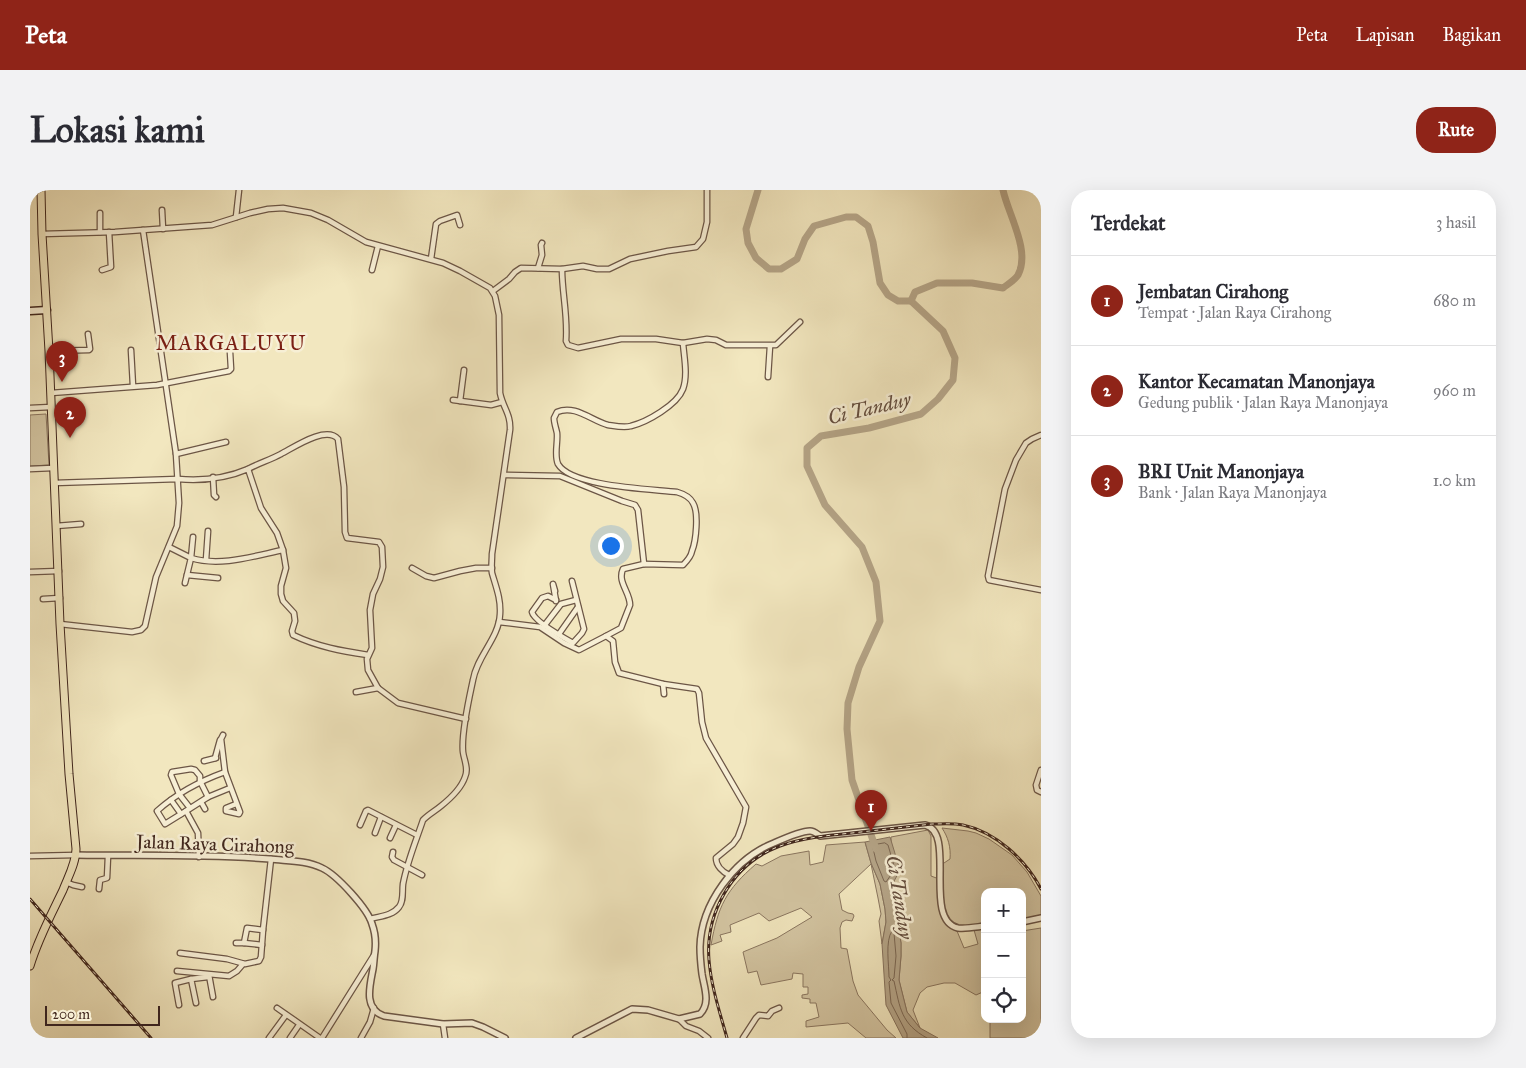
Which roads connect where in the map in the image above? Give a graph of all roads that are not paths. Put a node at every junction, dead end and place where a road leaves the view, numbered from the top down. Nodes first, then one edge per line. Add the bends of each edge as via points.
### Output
1 (41, 190) edge
2 (239, 190) edge
3 (707, 190) edge
4 (162, 210) dead end
5 (100, 213) dead end
6 (236, 217) junction
7 (460, 225) dead end
8 (164, 229) junction
9 (143, 230) junction
10 (100, 232) junction
11 (109, 232) junction
12 (42, 234) junction
13 (542, 243) dead end
14 (378, 246) junction
15 (431, 259) junction
16 (538, 268) junction
17 (562, 269) junction
18 (102, 270) dead end
19 (372, 270) dead end
20 (493, 291) junction
21 (47, 310) junction
22 (30, 311) edge
23 (800, 322) dead end
24 (88, 334) dead end
25 (683, 343) junction
26 (770, 346) junction
27 (130, 350) dead end
28 (49, 351) junction
29 (230, 352) dead end
30 (464, 370) dead end
31 (768, 377) dead end
32 (166, 384) junction
33 (133, 386) junction
34 (51, 393) junction
35 (454, 400) dead end
36 (460, 401) junction
37 (502, 402) junction
38 (51, 407) junction
39 (30, 408) edge
40 (1041, 435) edge
41 (226, 442) dead end
42 (176, 454) junction
43 (53, 468) junction
44 (30, 469) edge
45 (248, 469) junction
46 (565, 471) junction
47 (504, 475) junction
48 (560, 476) junction
49 (213, 477) junction
50 (178, 478) junction
51 (54, 483) junction
52 (216, 497) dead end
53 (81, 524) dead end
54 (56, 526) junction
55 (208, 531) dead end
56 (193, 537) dead end
57 (169, 547) junction
58 (283, 550) junction
59 (191, 558) junction
60 (206, 560) junction
61 (644, 564) junction
62 (412, 568) dead end
63 (492, 568) junction
64 (59, 571) junction
65 (30, 572) edge
66 (187, 575) junction
67 (218, 578) dead end
68 (572, 581) dead end
69 (185, 583) dead end
70 (1041, 590) edge
71 (554, 591) dead end
72 (60, 598) junction
73 (43, 599) dead end
74 (556, 600) junction
75 (576, 600) junction
76 (557, 607) junction
77 (578, 607) junction
78 (499, 622) junction
79 (60, 624) junction
80 (543, 626) junction
81 (559, 634) junction
82 (606, 636) junction
83 (368, 654) junction
84 (663, 684) junction
85 (378, 688) junction
86 (356, 692) dead end
87 (664, 694) dead end
88 (466, 719) junction
89 (222, 757) junction
90 (215, 758) junction
91 (204, 761) dead end
92 (1041, 770) edge
93 (225, 772) junction
94 (200, 782) junction
95 (230, 788) junction
96 (1041, 792) edge
97 (179, 794) junction
98 (208, 797) junction
99 (171, 800) junction
100 (201, 802) junction
101 (236, 804) dead end
102 (204, 809) dead end
103 (185, 811) junction
104 (381, 817) junction
105 (360, 825) dead end
106 (396, 825) junction
107 (374, 833) dead end
108 (417, 835) junction
109 (390, 838) dead end
110 (393, 852) dead end
111 (76, 855) junction
112 (30, 856) edge
113 (108, 856) junction
114 (199, 856) junction
115 (271, 859) junction
116 (408, 866) junction
117 (422, 875) dead end
118 (730, 875) junction
119 (66, 882) junction
120 (82, 887) dead end
121 (99, 890) dead end
122 (1041, 918) edge
123 (370, 919) junction
124 (1026, 921) edge
125 (981, 926) edge
126 (262, 930) junction
127 (236, 943) dead end
128 (244, 943) junction
129 (262, 945) junction
130 (180, 953) dead end
131 (374, 955) junction
132 (243, 964) junction
133 (30, 966) edge
134 (177, 971) dead end
135 (209, 976) junction
136 (191, 979) junction
137 (213, 997) dead end
138 (196, 1003) dead end
139 (179, 1006) dead end
140 (277, 1008) dead end
141 (374, 1008) junction
142 (779, 1008) dead end
143 (286, 1015) junction
144 (678, 1019) junction
145 (443, 1024) junction
146 (299, 1025) junction
147 (269, 1038) edge
148 (290, 1038) edge
149 (321, 1038) edge
150 (361, 1038) edge
151 (444, 1038) edge
152 (505, 1038) edge
153 (576, 1038) edge
154 (708, 1038) edge
155 (743, 1038) edge

1 - 12 main road
2 - 6 street
3 - 17 street via 707,222 703,239 696,248 630,259 610,269 583,266
4 - 8 street
5 - 10 street
6 - 8 street via 212,225
6 - 14 street via 268,208 304,211
7 - 15 street via 457,215 436,224
8 - 9 street
9 - 11 street
9 - 32 street
10 - 11 street
10 - 12 street
11 - 18 street via 111,267
12 - 21 main road
13 - 16 street
14 - 15 street
14 - 19 street
15 - 20 street via 460,270
16 - 17 street
16 - 20 street via 521,268
17 - 25 street via 568,345 578,348 621,339
20 - 37 street via 500,314
21 - 22 main road
21 - 28 main road
23 - 26 street via 778,344
24 - 28 street via 89,350
25 - 26 street via 707,339 726,345
25 - 46 street via 685,378 682,390 658,415 628,426 607,424 564,410 555,414 557,459
26 - 31 street
27 - 33 street
28 - 34 main road
29 - 32 street via 230,371
30 - 36 street
32 - 33 street
32 - 42 street
33 - 34 street
34 - 38 main road
35 - 36 street
36 - 37 street via 491,405
37 - 47 street via 510,422
38 - 39 street
38 - 43 main road
40 - 70 street via 1026,443 1005,489 988,576 989,580
41 - 42 street
42 - 50 street
43 - 44 street
43 - 51 main road
45 - 49 street
45 - 58 street via 261,508 277,533
45 - 83 street via 304,440 327,435 338,439 347,538 379,542 382,547 380,579 370,610 372,648
46 - 48 street
46 - 61 street via 603,484 677,492 692,501 696,520 689,559 684,565
47 - 48 street
47 - 63 street
48 - 61 street via 635,505
49 - 50 street
49 - 52 street
50 - 51 street
50 - 57 street via 179,515
51 - 54 main road
53 - 54 street
54 - 64 main road
55 - 60 street
56 - 59 street
57 - 59 street
57 - 79 street via 156,577 145,626 141,630 132,632
58 - 60 street via 221,562
58 - 83 street via 286,568 281,594 294,613 293,635 333,649
59 - 60 street
59 - 66 street
61 - 82 street via 622,571 630,605 621,628
62 - 63 street via 434,578 476,568
63 - 78 street via 499,594
64 - 65 street
64 - 72 main road
66 - 67 street
66 - 69 street
68 - 75 street
71 - 74 street via 553,584
72 - 73 street
72 - 79 main road
74 - 76 street
74 - 80 street via 544,597 532,612
75 - 76 street
75 - 77 street
76 - 80 street
77 - 81 street
77 - 81 street via 584,626 582,634 573,643
78 - 80 street
78 - 88 street via 475,671
79 - 111 main road
80 - 81 street
80 - 82 street via 579,650
82 - 84 street via 612,641 619,673
83 - 85 street via 367,665
84 - 87 street
84 - 118 street via 696,688 706,738 746,807 738,837 716,858 723,872
85 - 86 street
85 - 88 street via 398,703
88 - 108 street via 463,751 466,777 458,791 427,815
89 - 90 street
89 - 90 street via 222,737
89 - 93 street
90 - 91 street
92 - 96 street via 1036,786
93 - 94 street
93 - 95 street
94 - 97 street
94 - 97 street via 195,770 172,772
94 - 98 street
95 - 98 street
95 - 101 street
97 - 99 street
97 - 103 street
98 - 100 street
99 - 103 street
99 - 103 street via 157,811 165,824
100 - 102 street
100 - 103 street
103 - 114 street via 198,833
104 - 105 street via 367,810
104 - 106 street
104 - 107 street
106 - 108 street
106 - 109 street
108 - 116 street
110 - 116 street via 392,858
111 - 112 street
111 - 113 street, Jalan Raya Cirahong
111 - 119 main road
113 - 114 street, Jalan Raya Cirahong
113 - 121 street via 107,878 100,880
114 - 115 street, Jalan Raya Cirahong
115 - 123 street, Jalan Raya Cirahong via 323,868 338,879
115 - 126 street
116 - 117 street
116 - 123 street via 399,908
118 - 125 street via 750,857 774,843 808,831 820,836 925,824 934,830 939,844 940,895 946,920 958,928
118 - 144 street via 714,898 702,933 700,947 707,999 705,1007 700,1014
119 - 120 street
119 - 133 main road
122 - 124 street
123 - 131 street, Jalan Raya Cirahong
126 - 128 street via 247,928
126 - 129 street
127 - 128 street
128 - 129 street
129 - 132 street via 260,962
130 - 132 street
131 - 141 street, Jalan Raya Cirahong via 368,990
131 - 149 street
132 - 135 street via 232,976
134 - 135 street
135 - 136 street
135 - 137 street
136 - 138 street
136 - 139 street via 175,983
140 - 143 street
141 - 145 street via 384,1016
141 - 150 street
142 - 155 street via 768,1016 759,1015
143 - 146 street
143 - 147 street
144 - 153 street via 632,1009
144 - 154 street
145 - 151 street
145 - 152 street via 472,1023
146 - 148 street
146 - 149 street

